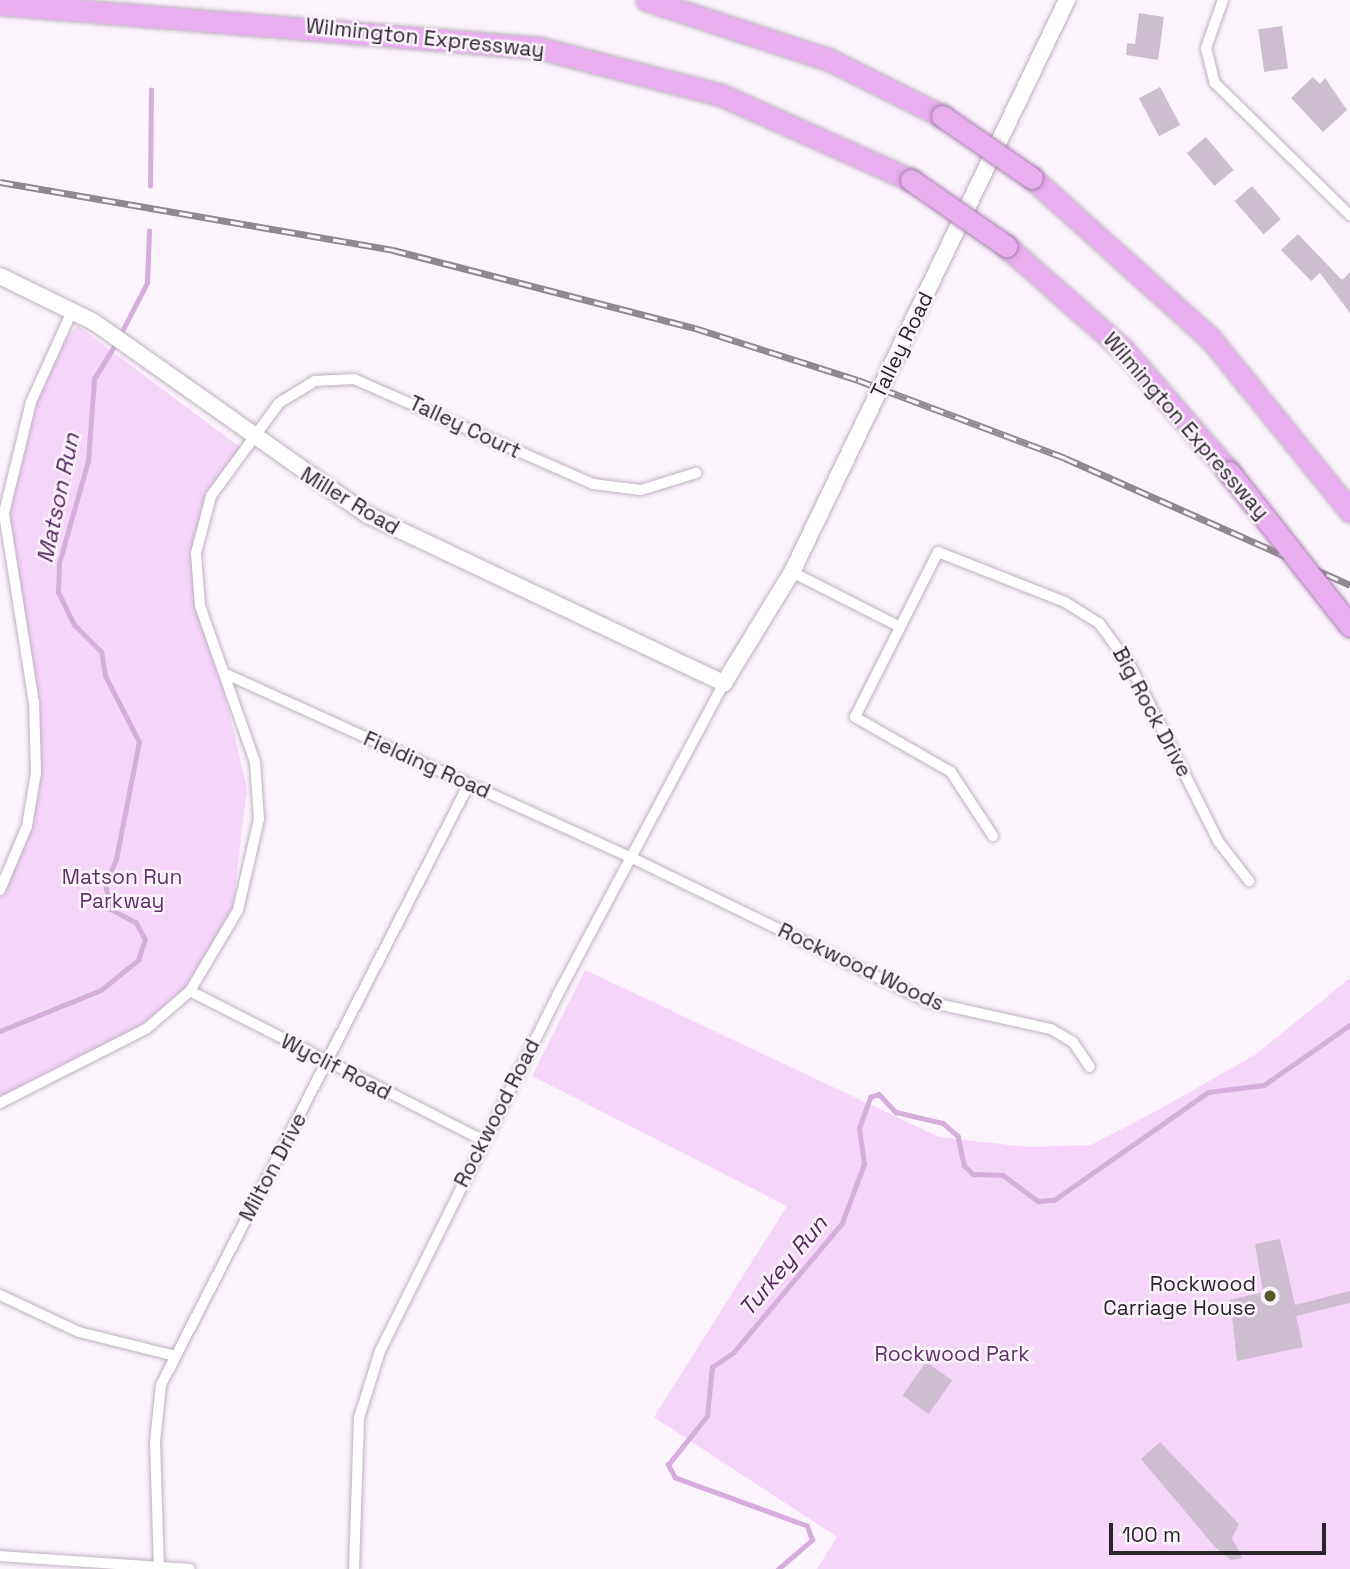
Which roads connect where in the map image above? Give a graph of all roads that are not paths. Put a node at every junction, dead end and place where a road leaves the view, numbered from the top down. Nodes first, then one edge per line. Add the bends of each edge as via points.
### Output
1 (647, 0) edge
2 (1067, 0) edge
3 (1223, 0) edge
4 (0, 4) edge
5 (1350, 215) edge
6 (0, 276) edge
7 (73, 309) junction
8 (251, 435) junction
9 (696, 473) dead end
10 (1350, 512) edge
11 (792, 572) junction
12 (14, 587) junction
13 (0, 588) edge
14 (898, 626) junction
15 (1350, 626) edge
16 (224, 673) junction
17 (724, 683) junction
18 (469, 784) junction
19 (993, 836) dead end
20 (629, 857) junction
21 (1249, 881) dead end
22 (0, 890) edge
23 (190, 991) junction
24 (328, 1063) junction
25 (1090, 1067) dead end
26 (0, 1102) edge
27 (484, 1141) junction
28 (0, 1295) edge
29 (175, 1356) junction
30 (0, 1556) edge
31 (159, 1568) edge
32 (190, 1569) edge
33 (354, 1569) edge

1 - 10 highway, bridge via 830,60 942,116 1032,178 1210,338
2 - 11 street, Talley Road
3 - 5 street via 1206,48 1215,83
4 - 15 highway, Wilmington Expressway, bridge via 539,48 722,95 911,180 1006,246 1123,349 1229,472
6 - 7 street, Miller Road
7 - 8 street, Miller Road
7 - 12 street via 31,402 10,476 4,513
8 - 9 street, Talley Court via 290,393 340,377 388,391 593,484 641,490
8 - 16 street, Talley Court via 211,496 199,534 200,606
8 - 17 street, Miller Road via 388,526
11 - 14 street
11 - 17 street, Talley Road
12 - 13 street
12 - 22 street via 34,703 36,773 27,825
14 - 19 street via 855,717 951,772
14 - 21 street, Big Rock Drive via 938,552 1083,611 1121,649 1218,841
16 - 18 street, Fielding Road
16 - 23 street, Talley Court via 255,762 259,819 238,910
17 - 20 street, Rockwood Road
18 - 20 street, Fielding Road
18 - 24 street, Milton Drive
20 - 25 street, Rockwood Woods via 929,1002 1051,1029 1073,1042
20 - 27 street, Rockwood Road
23 - 24 street, Wyclif Road
23 - 26 street via 128,1039
24 - 27 street, Wyclif Road
24 - 29 street, Milton Drive
27 - 33 street, Rockwood Road via 368,1385 359,1418
28 - 29 street via 79,1332
29 - 31 street, Milton Drive via 156,1407
30 - 31 street
31 - 32 street

